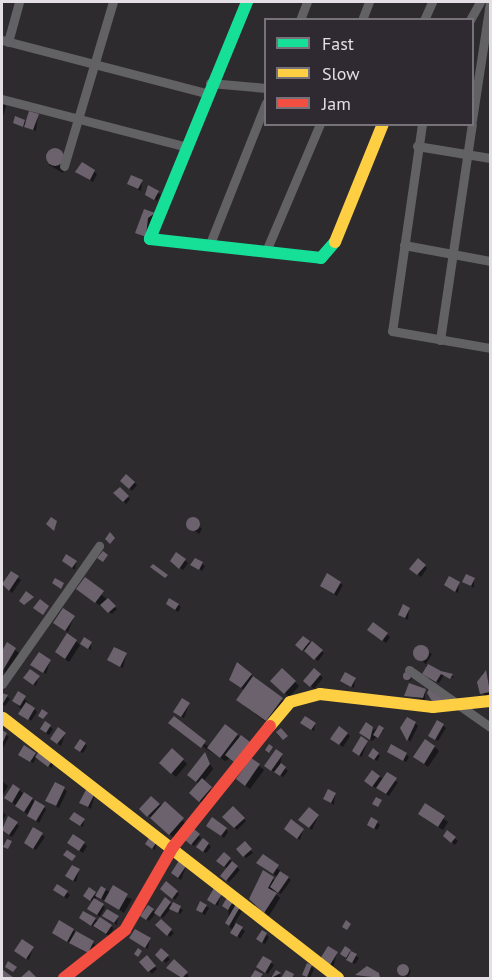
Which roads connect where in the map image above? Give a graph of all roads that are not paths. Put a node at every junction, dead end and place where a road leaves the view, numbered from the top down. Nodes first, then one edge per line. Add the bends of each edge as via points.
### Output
1 (19, 2) edge
2 (112, 2) edge
3 (247, 2) edge
4 (307, 2) edge
5 (369, 2) edge
6 (432, 2) edge
7 (480, 2) edge
8 (490, 2) edge
9 (301, 18) edge
10 (363, 18) edge
11 (425, 18) edge
12 (471, 18) edge
13 (5, 41) edge
14 (487, 57) edge
15 (93, 66) junction
16 (207, 88) junction
17 (264, 88) edge
18 (2, 99) edge
19 (264, 108) edge
20 (474, 112) edge
21 (78, 118) junction
22 (319, 126) edge
23 (382, 126) edge
24 (422, 126) edge
25 (472, 126) edge
26 (417, 146) junction
27 (187, 147) junction
28 (467, 154) junction
29 (490, 158) edge
30 (64, 166) dead end
31 (404, 245) junction
32 (210, 246) junction
33 (266, 251) junction
34 (454, 254) junction
35 (490, 261) edge
36 (440, 340) junction
37 (490, 344) edge
38 (490, 349) edge
39 (99, 546) dead end
40 (409, 670) dead end
41 (2, 684) edge
42 (490, 701) edge
43 (466, 708) junction
44 (2, 718) edge
45 (490, 727) edge
46 (173, 847) junction
47 (64, 978) edge
48 (338, 978) edge

1 - 13 street
2 - 15 street
3 - 16 street
4 - 9 street
5 - 10 street
6 - 11 street
7 - 12 street
8 - 14 street
13 - 15 street
14 - 20 street
15 - 16 street
15 - 21 street
16 - 17 street
16 - 27 street
18 - 21 street
19 - 32 street
21 - 27 street
21 - 30 street
22 - 33 street
23 - 33 street via 330,254 321,258
24 - 26 street
25 - 28 street
26 - 28 street
26 - 31 street
27 - 32 street via 150,239
28 - 29 street
28 - 34 street
31 - 34 street
31 - 36 street via 392,331
32 - 33 street
34 - 35 street
34 - 36 street
36 - 38 street
37 - 38 street
39 - 41 street
40 - 43 street
42 - 43 street
43 - 45 street
43 - 46 street via 328,694 297,699 267,726
44 - 46 street
46 - 47 street via 125,930
46 - 48 street

